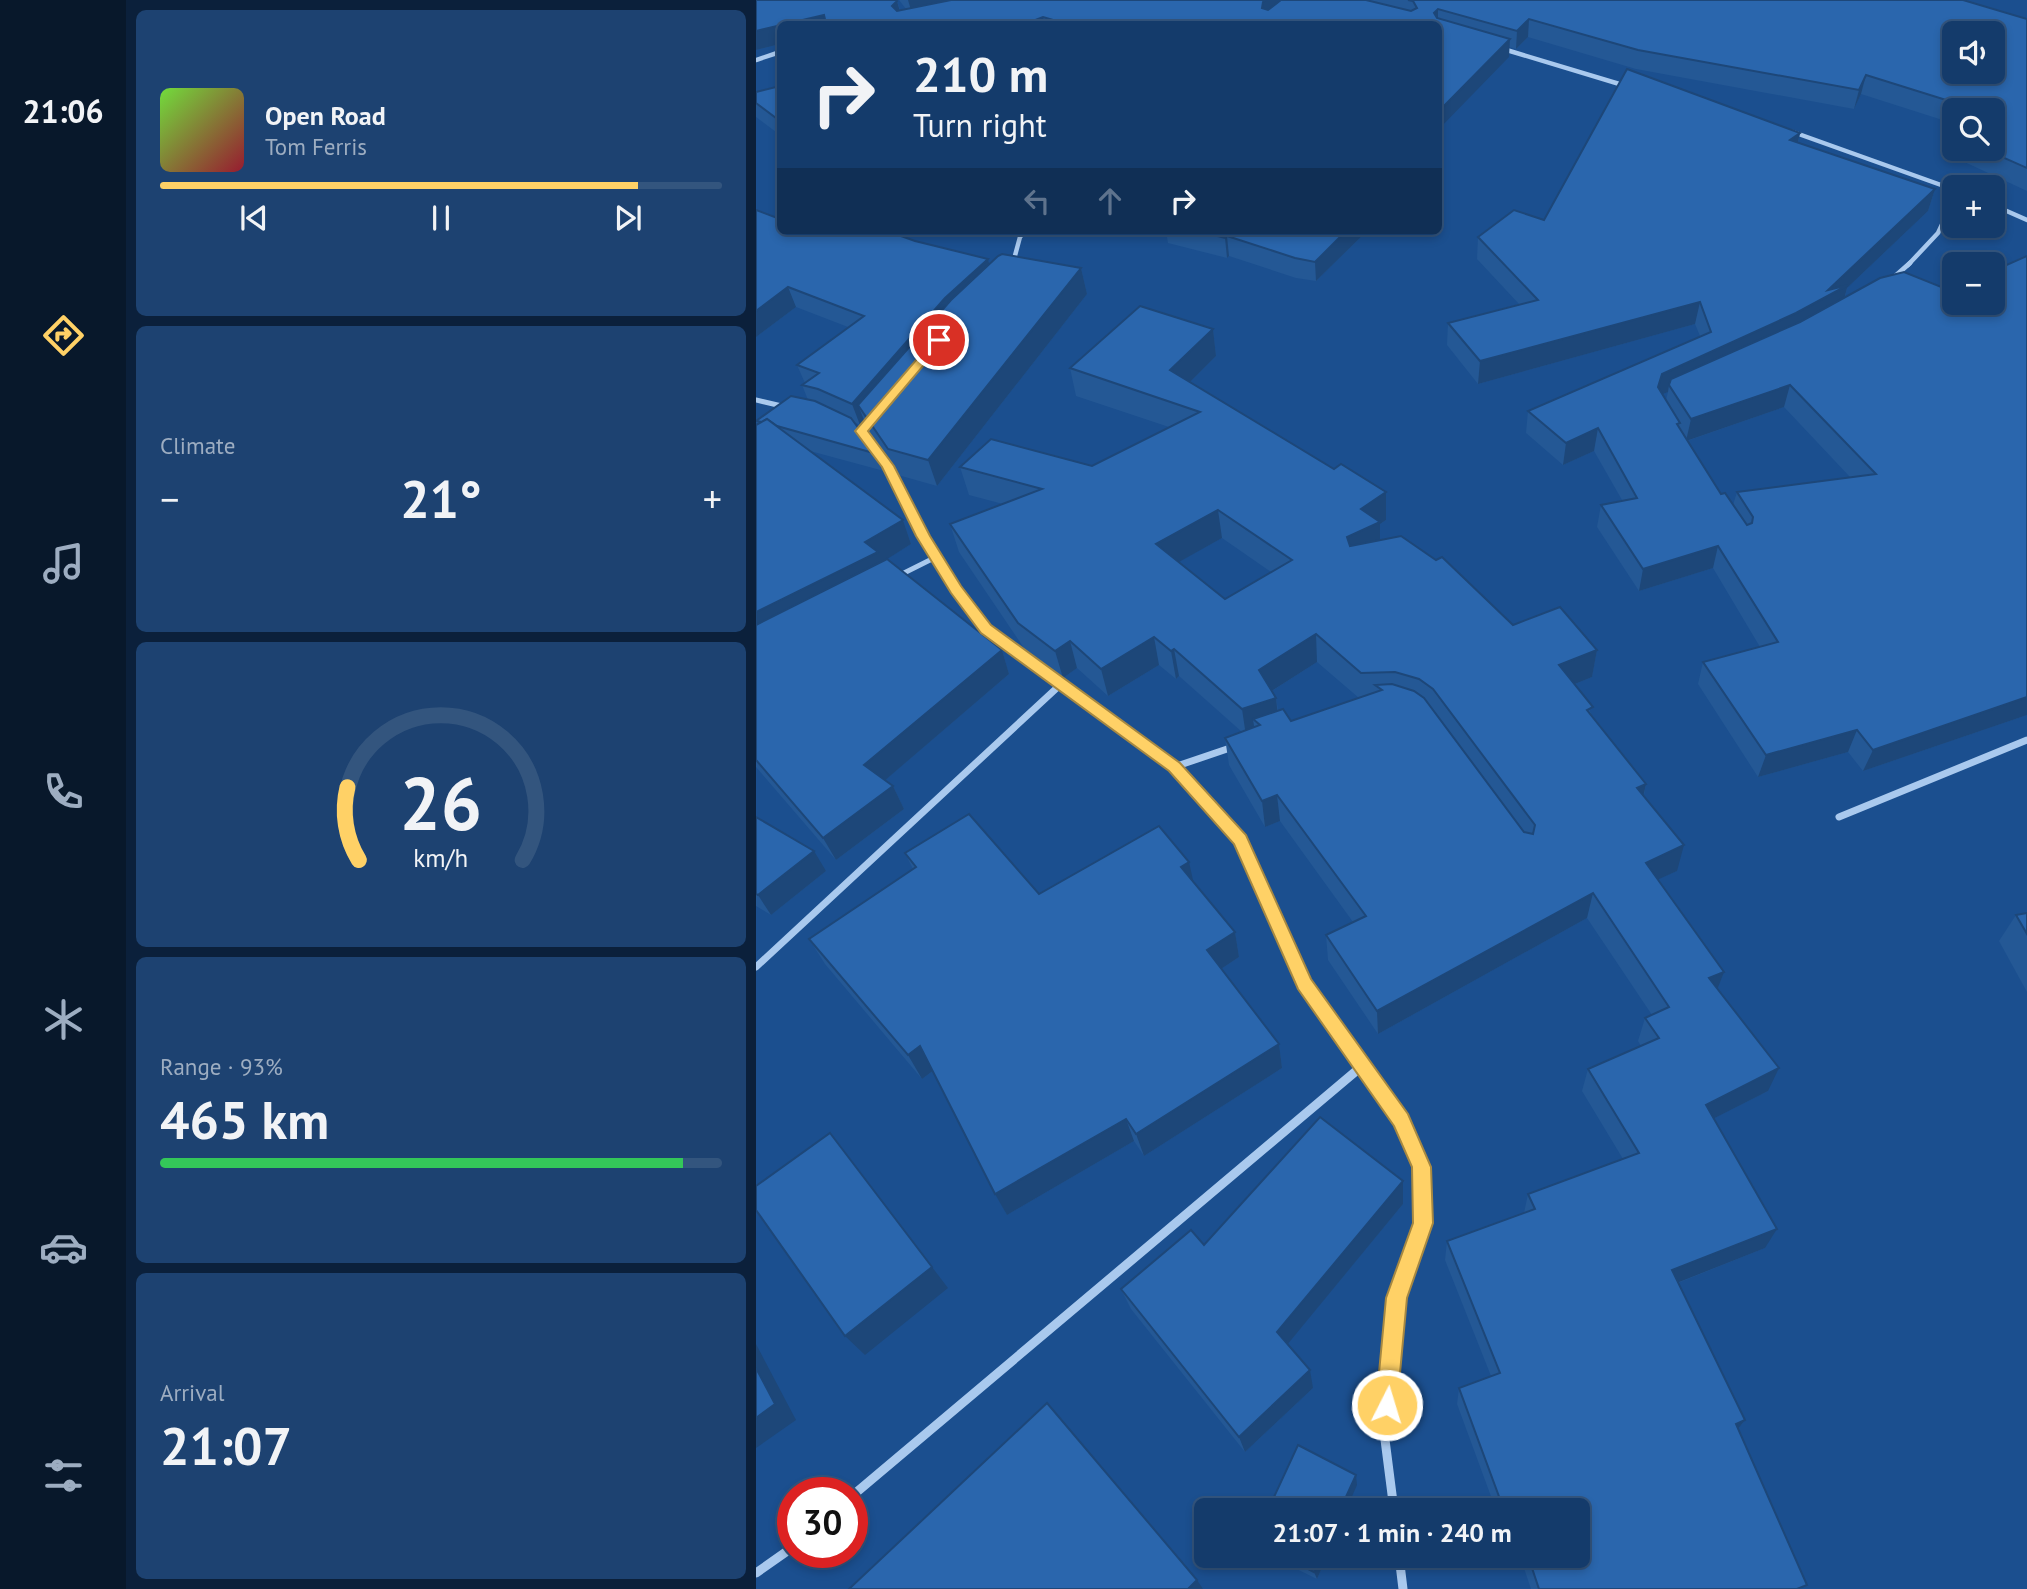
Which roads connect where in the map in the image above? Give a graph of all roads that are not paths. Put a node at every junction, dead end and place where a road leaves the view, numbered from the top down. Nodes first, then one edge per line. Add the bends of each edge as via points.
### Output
1 (1487, 45) edge
2 (777, 53) edge
3 (756, 60) edge
4 (1631, 87) edge
5 (1790, 131) edge
6 (1942, 185) edge
7 (2005, 210) edge
8 (2027, 220) edge
9 (1942, 228) edge
10 (1021, 235) edge
11 (1007, 270) edge
12 (1888, 282) edge
13 (756, 400) edge
14 (778, 414) edge
15 (849, 425) edge
16 (936, 557) junction
17 (888, 582) edge
18 (1060, 685) junction
19 (2027, 740) edge
20 (1238, 745) edge
21 (1174, 767) junction
22 (1839, 817) dead end
23 (756, 967) edge
24 (1362, 1066) junction
25 (868, 1483) edge
26 (1392, 1498) edge
27 (777, 1558) edge
28 (1400, 1568) edge
29 (756, 1573) edge
30 (1403, 1589) edge

1 - 4 street
2 - 3 street
5 - 6 street
7 - 8 street
9 - 12 street
10 - 11 street
13 - 14 street via 789,407
15 - 16 street via 861,431 887,466
16 - 17 street
16 - 18 street via 986,629
18 - 21 street
18 - 23 street
19 - 22 street
20 - 21 street
21 - 24 street via 1240,840 1304,984
24 - 25 street
24 - 26 street via 1402,1121 1421,1167 1423,1223 1396,1298 1384,1432
27 - 29 street
28 - 30 street

